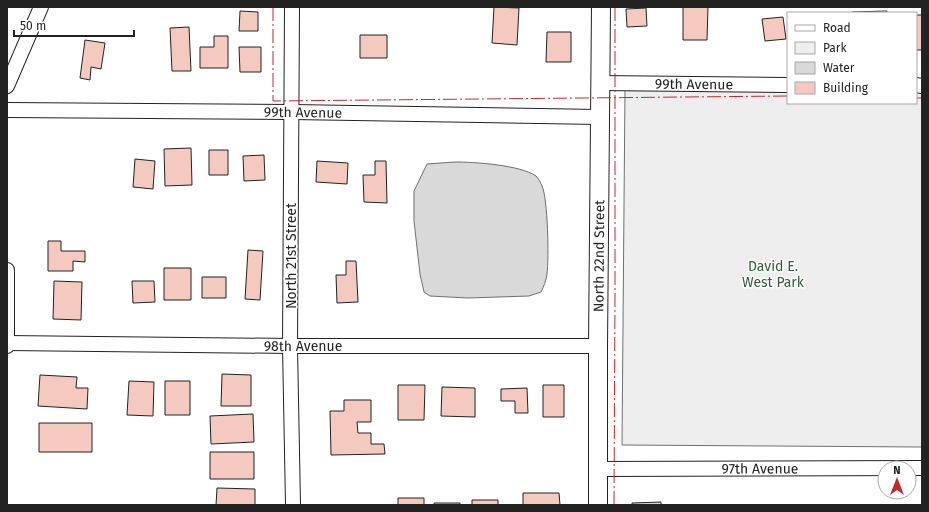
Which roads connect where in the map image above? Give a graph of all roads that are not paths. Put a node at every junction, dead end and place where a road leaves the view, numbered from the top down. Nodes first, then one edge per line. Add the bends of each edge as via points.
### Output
1 (41, 7) edge
2 (292, 7) edge
3 (601, 7) edge
4 (600, 83) junction
5 (787, 84) edge
6 (7, 86) edge
7 (7, 110) edge
8 (292, 112) junction
9 (600, 117) junction
10 (7, 270) edge
11 (8, 343) edge
12 (7, 346) edge
13 (290, 346) junction
14 (598, 346) junction
15 (922, 468) edge
16 (598, 469) junction
17 (293, 505) edge
18 (598, 505) edge

1 - 6 street
2 - 8 street, North 21st Street
3 - 4 street, North 22nd Street
4 - 5 street, 99th Avenue
4 - 9 street, North 22nd Street
7 - 8 street, 99th Avenue
8 - 9 street, 99th Avenue
8 - 13 street, North 21st Street
9 - 14 street, North 22nd Street
10 - 11 street
11 - 12 street
11 - 13 street, 98th Avenue
13 - 14 street, 98th Avenue
13 - 17 street, North 21st Street
14 - 16 street, North 22nd Street
15 - 16 street, 97th Avenue
16 - 18 street, North 22nd Street

